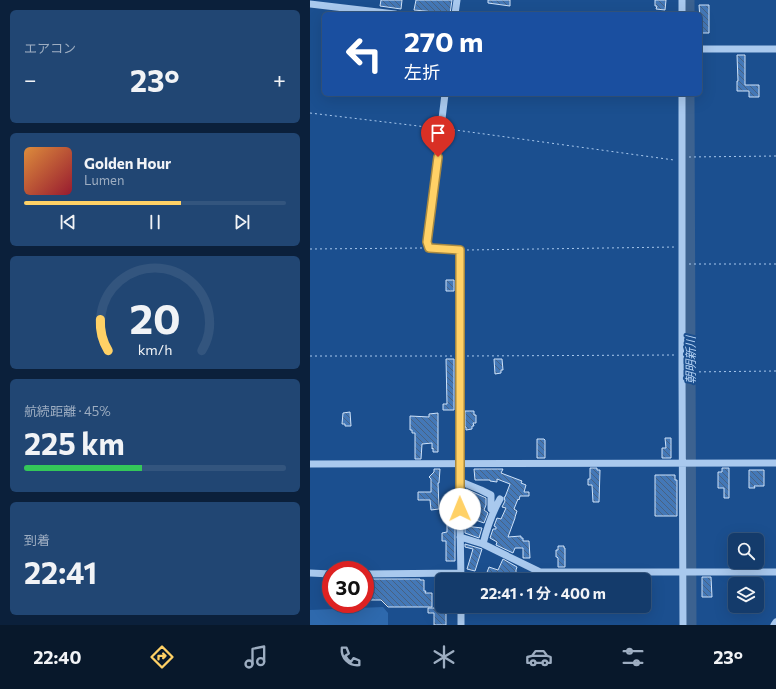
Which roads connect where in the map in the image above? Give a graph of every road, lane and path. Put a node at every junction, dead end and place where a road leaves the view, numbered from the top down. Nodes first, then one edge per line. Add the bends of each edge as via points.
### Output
1 (457, 0) edge
2 (682, 0) edge
3 (310, 4) edge
4 (378, 12) edge
5 (455, 12) edge
6 (682, 12) edge
7 (702, 49) edge
8 (776, 50) edge
9 (445, 96) edge
10 (682, 96) edge
11 (310, 113) edge
12 (441, 129) junction
13 (776, 156) edge
14 (685, 159) junction
15 (682, 247) junction
16 (429, 248) junction
17 (310, 249) edge
18 (460, 250) junction
19 (692, 264) dead end
20 (776, 264) edge
21 (682, 355) junction
22 (310, 356) edge
23 (460, 356) junction
24 (776, 371) edge
25 (688, 372) dead end
26 (310, 464) edge
27 (459, 464) junction
28 (688, 464) junction
29 (776, 464) edge
30 (459, 481) junction
31 (500, 499) dead end
32 (493, 510) junction
33 (460, 537) junction
34 (483, 544) junction
35 (686, 572) junction
36 (776, 572) edge
37 (310, 573) edge
38 (461, 573) edge
39 (322, 574) edge
40 (374, 574) edge
41 (435, 576) edge
42 (461, 613) edge
43 (776, 622) edge
44 (461, 625) edge
45 (683, 625) edge
46 (774, 625) edge

1 - 5 street
2 - 6 street
3 - 4 street
7 - 8 street
9 - 12 street
10 - 14 street
11 - 12 path
12 - 14 path
12 - 16 street via 427,242
13 - 14 path
14 - 15 street
15 - 18 path
15 - 21 street
16 - 17 path
16 - 18 street
18 - 23 street
19 - 20 path
21 - 23 path
21 - 28 street
22 - 23 path
23 - 27 street
24 - 25 path
26 - 27 street
27 - 28 street
27 - 30 street
28 - 29 street
28 - 35 street
30 - 32 street via 491,495
30 - 33 street
31 - 32 street
32 - 34 street
33 - 34 street
33 - 38 street
34 - 35 street via 540,572
35 - 36 street
35 - 45 street
37 - 39 street
40 - 41 street
42 - 44 street
43 - 46 street

